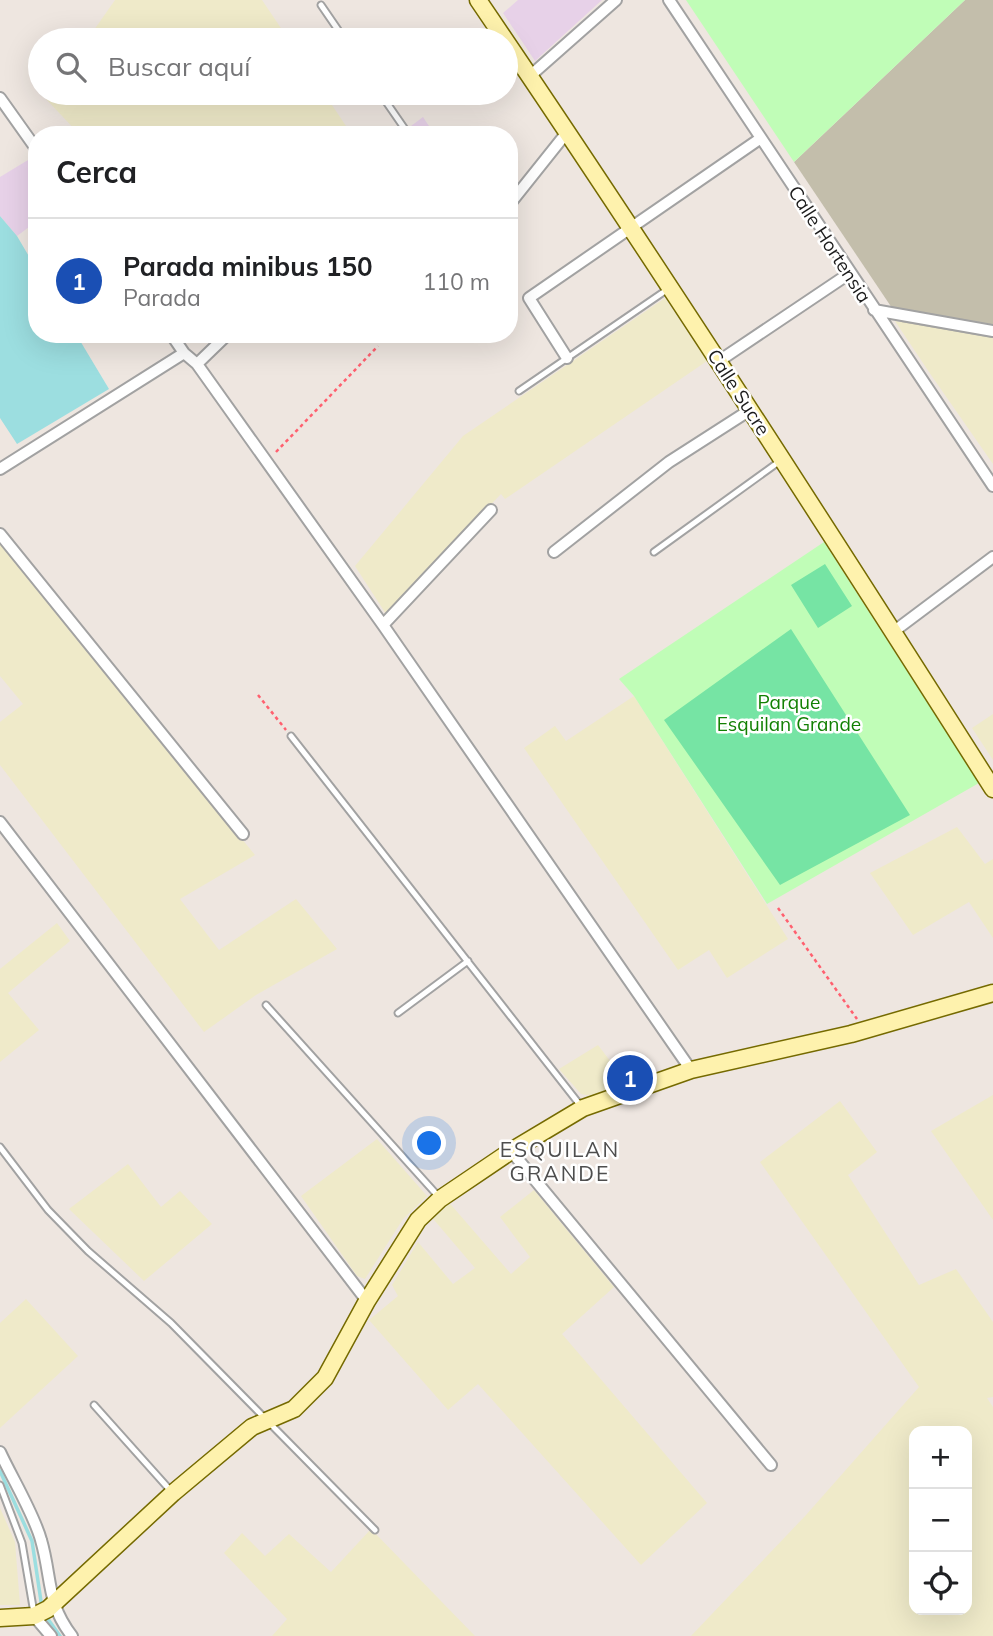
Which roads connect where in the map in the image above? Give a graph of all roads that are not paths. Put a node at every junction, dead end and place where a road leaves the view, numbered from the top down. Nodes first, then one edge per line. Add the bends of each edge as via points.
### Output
1 (478, 0) edge
2 (616, 0) edge
3 (669, 0) edge
4 (321, 5) dead end
5 (337, 28) edge
6 (497, 28) edge
7 (518, 58) edge
8 (530, 76) junction
9 (0, 98) edge
10 (388, 105) edge
11 (403, 126) edge
12 (569, 131) junction
13 (28, 137) edge
14 (761, 138) junction
15 (518, 194) edge
16 (631, 227) junction
17 (850, 273) junction
18 (670, 287) junction
19 (874, 310) junction
20 (993, 331) edge
21 (177, 343) edge
22 (219, 343) edge
23 (184, 353) junction
24 (567, 358) junction
25 (719, 361) junction
26 (198, 364) junction
27 (519, 391) dead end
28 (750, 410) junction
29 (782, 460) junction
30 (0, 469) edge
31 (993, 486) edge
32 (491, 510) dead end
33 (0, 534) edge
34 (554, 552) dead end
35 (654, 552) dead end
36 (993, 556) edge
37 (383, 625) junction
38 (893, 632) junction
39 (291, 736) road end
40 (993, 789) edge
41 (0, 822) edge
42 (243, 834) dead end
43 (468, 961) junction
44 (993, 993) edge
45 (266, 1005) dead end
46 (398, 1013) dead end
47 (691, 1070) junction
48 (583, 1108) junction
49 (0, 1147) edge
50 (511, 1151) junction
51 (440, 1199) junction
52 (367, 1301) junction
53 (94, 1405) dead end
54 (267, 1422) junction
55 (0, 1452) edge
56 (771, 1465) dead end
57 (0, 1485) edge
58 (173, 1493) junction
59 (374, 1530) dead end
60 (44, 1611) junction
61 (0, 1618) edge
62 (51, 1636) edge
63 (72, 1636) edge

1 - 6 street, Calle Sucre
2 - 8 street
3 - 14 street, Calle Hortensia
4 - 5 lane
7 - 8 street, Calle Sucre
8 - 12 street, Calle Sucre
9 - 13 street
10 - 11 lane
12 - 15 street
12 - 16 street, Calle Sucre
14 - 16 street
14 - 17 street, Calle Hortensia
16 - 18 street, Calle Sucre
16 - 24 street via 529,298
17 - 19 street, Calle Hortensia
17 - 25 street
18 - 24 lane
18 - 25 street, Calle Sucre
19 - 20 street
19 - 31 street, Calle Hortensia
21 - 23 street
22 - 26 street
23 - 26 street
23 - 30 street
24 - 27 lane
25 - 28 street, Calle Sucre
26 - 37 street
28 - 29 street, Calle Sucre
28 - 34 street via 669,462
29 - 35 lane
29 - 38 street, Calle Sucre
32 - 37 street
33 - 42 street
36 - 38 street
37 - 47 street
38 - 40 street, Calle Sucre
39 - 43 lane
41 - 52 street
43 - 46 lane
43 - 48 lane
44 - 47 street via 865,1030
45 - 51 lane
47 - 48 street
48 - 50 street
49 - 54 lane via 48,1210 171,1323
50 - 51 street
50 - 56 street
51 - 52 street via 418,1220
52 - 54 street via 324,1378 294,1409
53 - 58 lane
54 - 58 street via 252,1427
54 - 59 lane
55 - 60 street via 41,1539
57 - 60 lane
58 - 60 street
60 - 61 street
60 - 62 street
60 - 63 street

